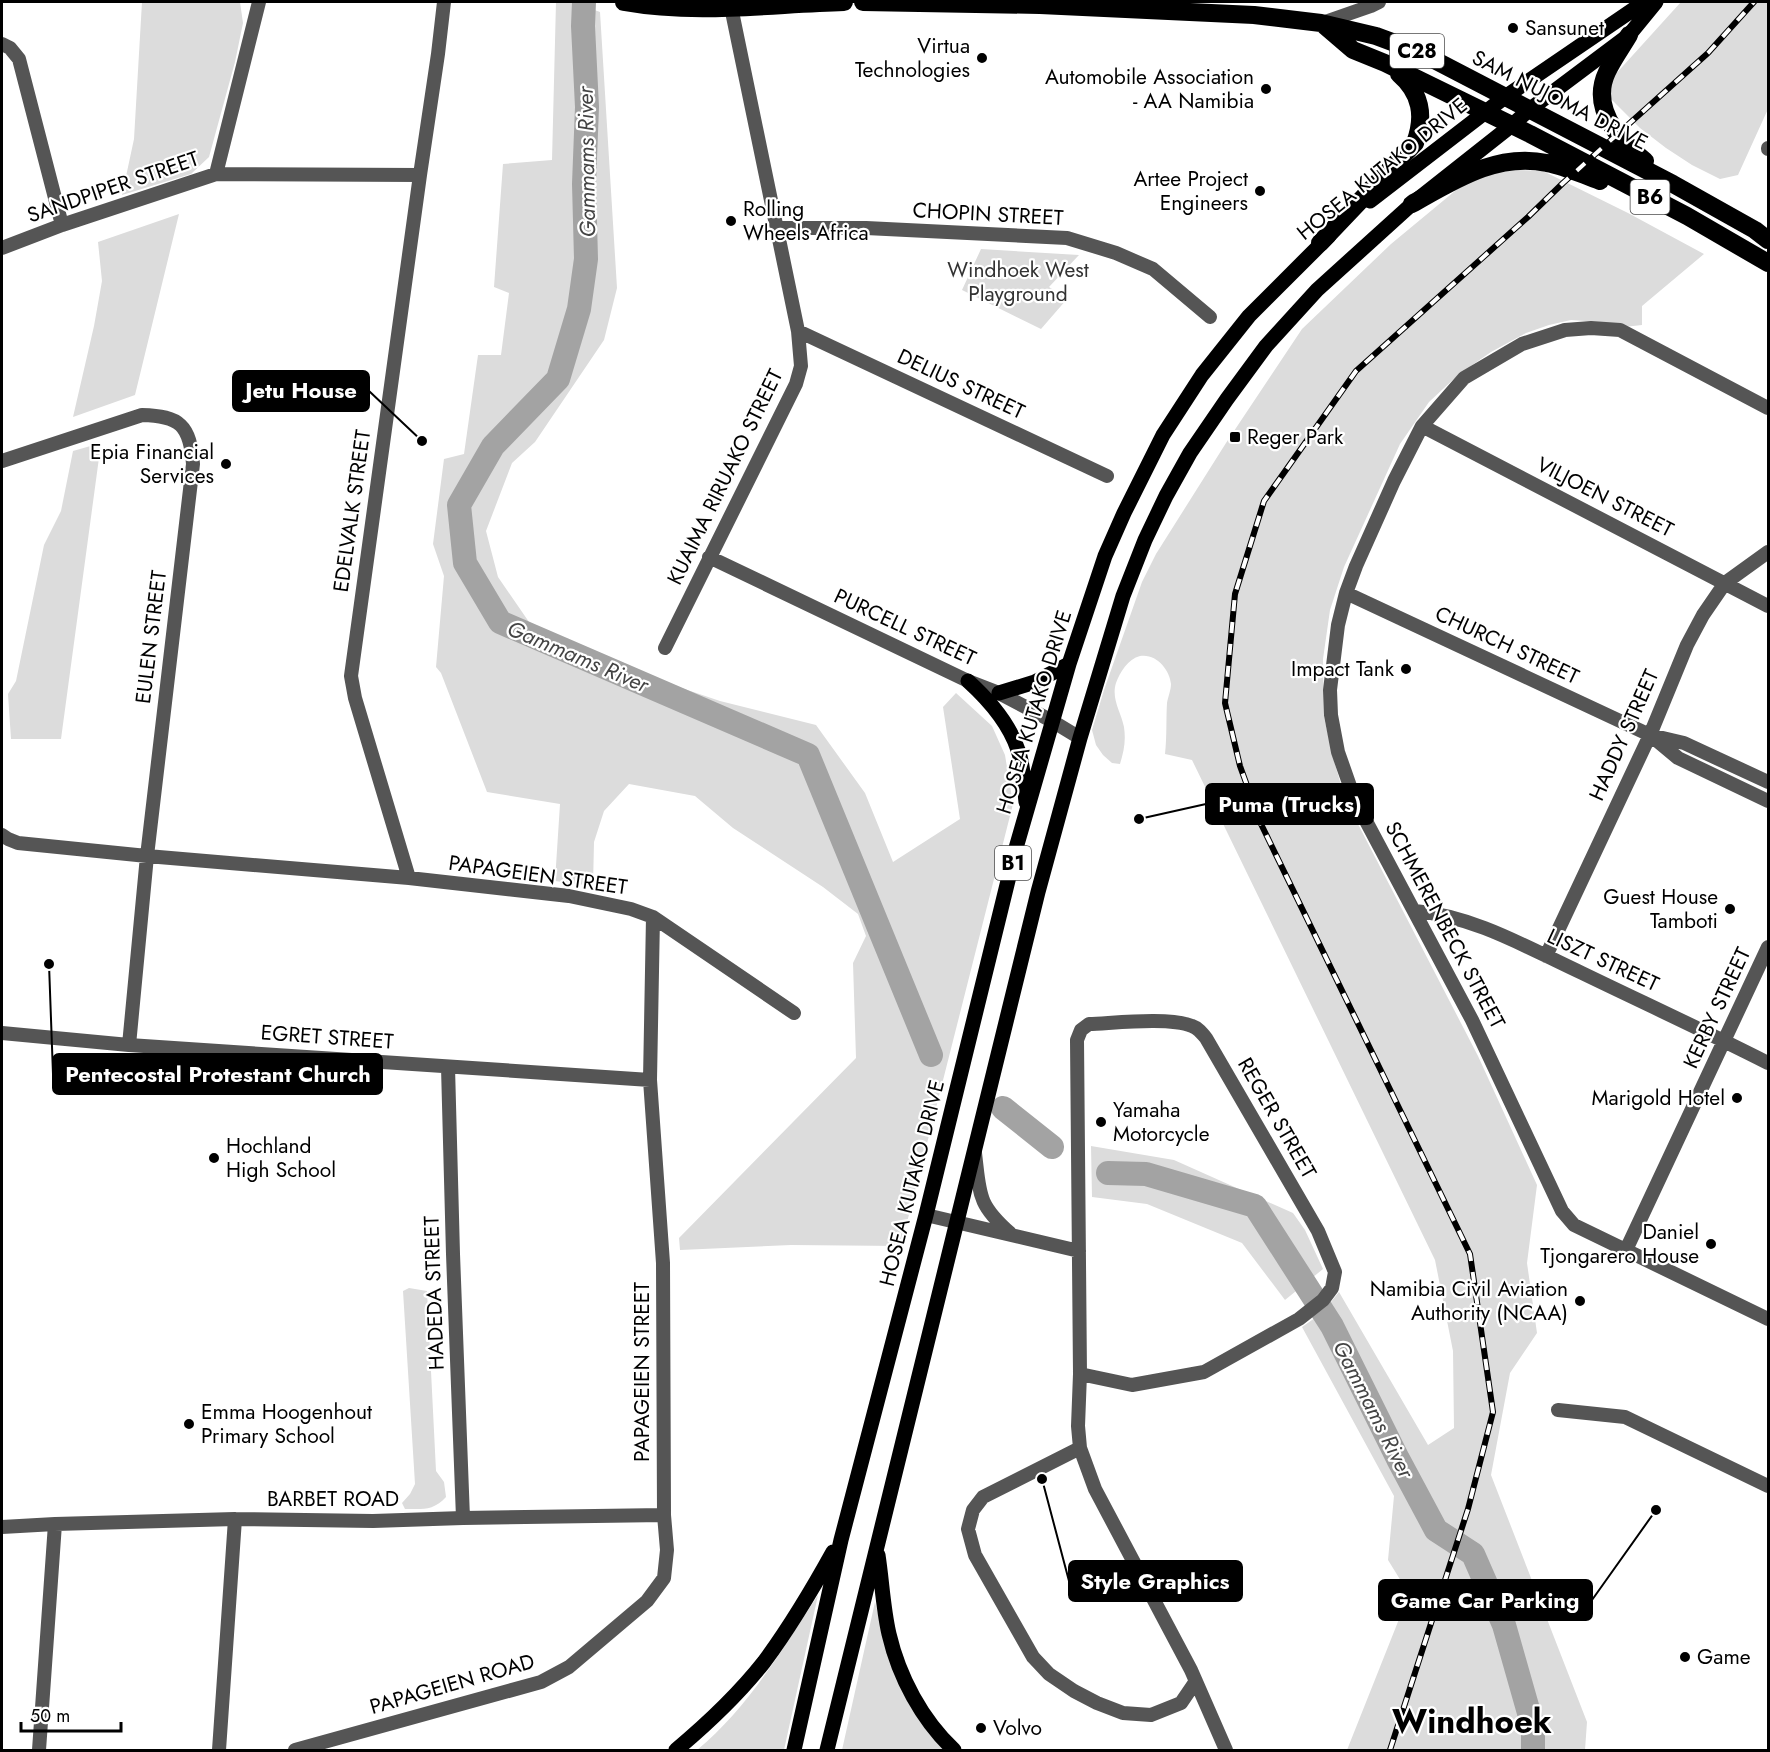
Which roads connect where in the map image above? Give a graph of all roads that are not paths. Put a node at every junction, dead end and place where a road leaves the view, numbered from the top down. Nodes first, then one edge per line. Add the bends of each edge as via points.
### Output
1 (259, 2) edge
2 (444, 2) edge
3 (624, 2) edge
4 (844, 2) edge
5 (863, 2) edge
6 (1379, 2) edge
7 (1644, 2) edge
8 (1656, 2) edge
9 (1040, 3) edge
10 (731, 5) edge
11 (1321, 23) junction
12 (1629, 35) junction
13 (2, 45) edge
14 (1385, 63) junction
15 (1505, 97) junction
16 (1529, 110) junction
17 (1484, 113) junction
18 (1512, 126) junction
19 (216, 174) junction
20 (420, 175) junction
21 (1674, 184) junction
22 (1659, 202) junction
23 (1412, 204) junction
24 (62, 225) junction
25 (777, 228) junction
26 (1768, 240) edge
27 (1320, 243) junction
28 (2, 248) edge
29 (1768, 263) edge
30 (1210, 317) dead end
31 (798, 331) junction
32 (1768, 408) edge
33 (1422, 426) junction
34 (2, 461) edge
35 (1107, 476) dead end
36 (1768, 552) edge
37 (710, 557) junction
38 (1725, 583) junction
39 (1346, 593) junction
40 (1768, 606) edge
41 (665, 648) dead end
42 (1069, 664) junction
43 (968, 681) junction
44 (999, 693) junction
45 (1052, 721) junction
46 (1650, 735) junction
47 (1080, 738) junction
48 (1768, 782) edge
49 (1768, 801) edge
50 (1027, 808) junction
51 (2, 835) edge
52 (147, 856) junction
53 (409, 878) junction
54 (1415, 911) junction
55 (653, 917) junction
56 (1768, 947) edge
57 (1546, 956) junction
58 (794, 1012) dead end
59 (2, 1033) edge
60 (1725, 1041) junction
61 (129, 1045) junction
62 (1768, 1063) edge
63 (448, 1067) junction
64 (650, 1080) junction
65 (974, 1151) junction
66 (926, 1215) junction
67 (957, 1223) junction
68 (1012, 1235) junction
69 (1626, 1250) junction
70 (1079, 1251) junction
71 (1768, 1319) edge
72 (1080, 1374) junction
73 (1558, 1410) dead end
74 (1080, 1448) junction
75 (1768, 1486) edge
76 (664, 1515) junction
77 (464, 1518) junction
78 (235, 1519) junction
79 (55, 1524) junction
80 (2, 1527) edge
81 (841, 1540) junction
82 (877, 1546) junction
83 (1196, 1681) junction
84 (39, 1750) edge
85 (219, 1750) edge
86 (295, 1750) edge
87 (676, 1750) edge
88 (794, 1750) edge
89 (827, 1750) edge
90 (954, 1750) edge
91 (1226, 1750) edge

1 - 19 street
2 - 20 street, EDELVALK STREET
3 - 10 highway via 669,7
4 - 10 highway
5 - 9 highway, SAM NUJOMA DRIVE / C28
6 - 11 street
7 - 15 main road, HOSEA KUTAKO DRIVE / B1
8 - 12 main road
9 - 11 highway, SAM NUJOMA DRIVE / C28 via 1241,14
10 - 25 street, KUAIMA RIRUAKO STREET
11 - 14 highway, C28 via 1353,50
11 - 15 highway, SAM NUJOMA DRIVE / C28 via 1376,36 1419,52
12 - 16 main road
12 - 21 highway via 1606,73 1602,94 1607,120 1629,148
13 - 24 street via 19,59
14 - 17 highway, C28
14 - 27 highway via 1416,94 1421,127 1415,143
15 - 16 highway, SAM NUJOMA DRIVE / C28
15 - 17 main road, HOSEA KUTAKO DRIVE / B1
16 - 18 main road
16 - 21 highway, SAM NUJOMA DRIVE / B6
17 - 18 highway, C28
17 - 27 main road, HOSEA KUTAKO DRIVE / B1 via 1384,188
18 - 22 highway, B6
18 - 23 main road, B1
19 - 20 street, SANDPIPER STREET
19 - 24 street, SANDPIPER STREET
20 - 53 street, EDELVALK STREET via 351,676
21 - 26 highway, SAM NUJOMA DRIVE / B6
22 - 23 highway via 1547,162 1521,161 1480,168
22 - 29 highway, B6
23 - 47 main road, B1 via 1317,290 1266,346 1190,453 1145,540 1123,596
24 - 28 street, SANDPIPER STREET
25 - 30 street, CHOPIN STREET via 866,228 1067,238 1153,269
25 - 31 street, KUAIMA RIRUAKO STREET
27 - 42 main road, HOSEA KUTAKO DRIVE / B1 via 1249,316 1202,375 1163,435 1104,556
31 - 35 street, DELIUS STREET
31 - 37 street, KUAIMA RIRUAKO STREET via 801,366 796,384
32 - 33 street, SCHMERENBECK STREET via 1620,330 1591,328 1565,330 1522,344 1464,378
33 - 38 street, VILJOEN STREET
33 - 39 street, SCHMERENBECK STREET
34 - 52 street, EULEN STREET via 142,415 175,420 184,428 191,445 192,464
36 - 38 street, HADDY STREET
37 - 41 street, KUAIMA RIRUAKO STREET
37 - 43 street, PURCELL STREET
38 - 40 street, VILJOEN STREET
38 - 46 street, HADDY STREET via 1687,645
39 - 46 street, CHURCH STREET
39 - 54 street, SCHMERENBECK STREET via 1336,635 1330,690 1338,752 1366,821
42 - 44 main road via 1035,682
42 - 45 main road, HOSEA KUTAKO DRIVE / B1
43 - 44 street, PURCELL STREET
43 - 50 main road via 994,709 1019,752
44 - 45 street, PURCELL STREET
45 - 47 street, PURCELL STREET
45 - 50 main road, HOSEA KUTAKO DRIVE / B1
46 - 48 street, CHURCH STREET via 1684,743
46 - 49 street, CHURCH STREET via 1678,758
46 - 57 street, HADDY STREET
47 - 65 main road, B1
50 - 66 main road, HOSEA KUTAKO DRIVE / B1
51 - 52 street, PAPAGEIEN STREET via 18,843
52 - 53 street, PAPAGEIEN STREET
52 - 61 street, EULEN STREET
53 - 55 street, PAPAGEIEN STREET via 569,896
54 - 57 street, LISZT STREET via 1471,922
54 - 69 street, SCHMERENBECK STREET via 1472,1020 1562,1211 1574,1225
55 - 58 street
55 - 64 street, PAPAGEIEN STREET
56 - 60 street, KERBY STREET
57 - 60 street, LISZT STREET
59 - 61 street, EGRET STREET
60 - 62 street, LISZT STREET
60 - 69 street, KERBY STREET
61 - 63 street, EGRET STREET
63 - 64 street, EGRET STREET
63 - 77 street, HADEDA STREET
64 - 76 street, PAPAGEIEN STREET via 663,1263
65 - 67 main road, B1
65 - 68 street via 984,1205
66 - 67 street
66 - 81 main road, HOSEA KUTAKO DRIVE / B1
67 - 68 street
67 - 82 main road, B1
68 - 70 street
69 - 71 street, SCHMERENBECK STREET
70 - 72 street, REGER STREET
70 - 72 street, REGER STREET via 1078,1035 1089,1024 1176,1022 1193,1026 1206,1038 1318,1231 1335,1272 1332,1288 1323,1300 1299,1319 1204,1372 1132,1385
72 - 74 street, REGER STREET
73 - 75 street via 1625,1417
74 - 83 street, REGER STREET via 1095,1489
74 - 83 street via 983,1497 973,1510 968,1529 975,1555 1033,1657 1074,1691 1123,1713 1151,1715 1181,1703
76 - 77 street, BARBET ROAD
76 - 86 street, PAPAGEIEN ROAD via 664,1578 647,1601 564,1671 541,1682
77 - 78 street, BARBET ROAD
78 - 79 street, BARBET ROAD
78 - 85 street
79 - 80 street, BARBET ROAD
79 - 84 street
81 - 87 main road via 799,1612 763,1663
81 - 88 main road, HOSEA KUTAKO DRIVE / B1
82 - 89 main road, B1
82 - 90 main road via 885,1612 896,1659 918,1706
83 - 91 street, REGER STREET

